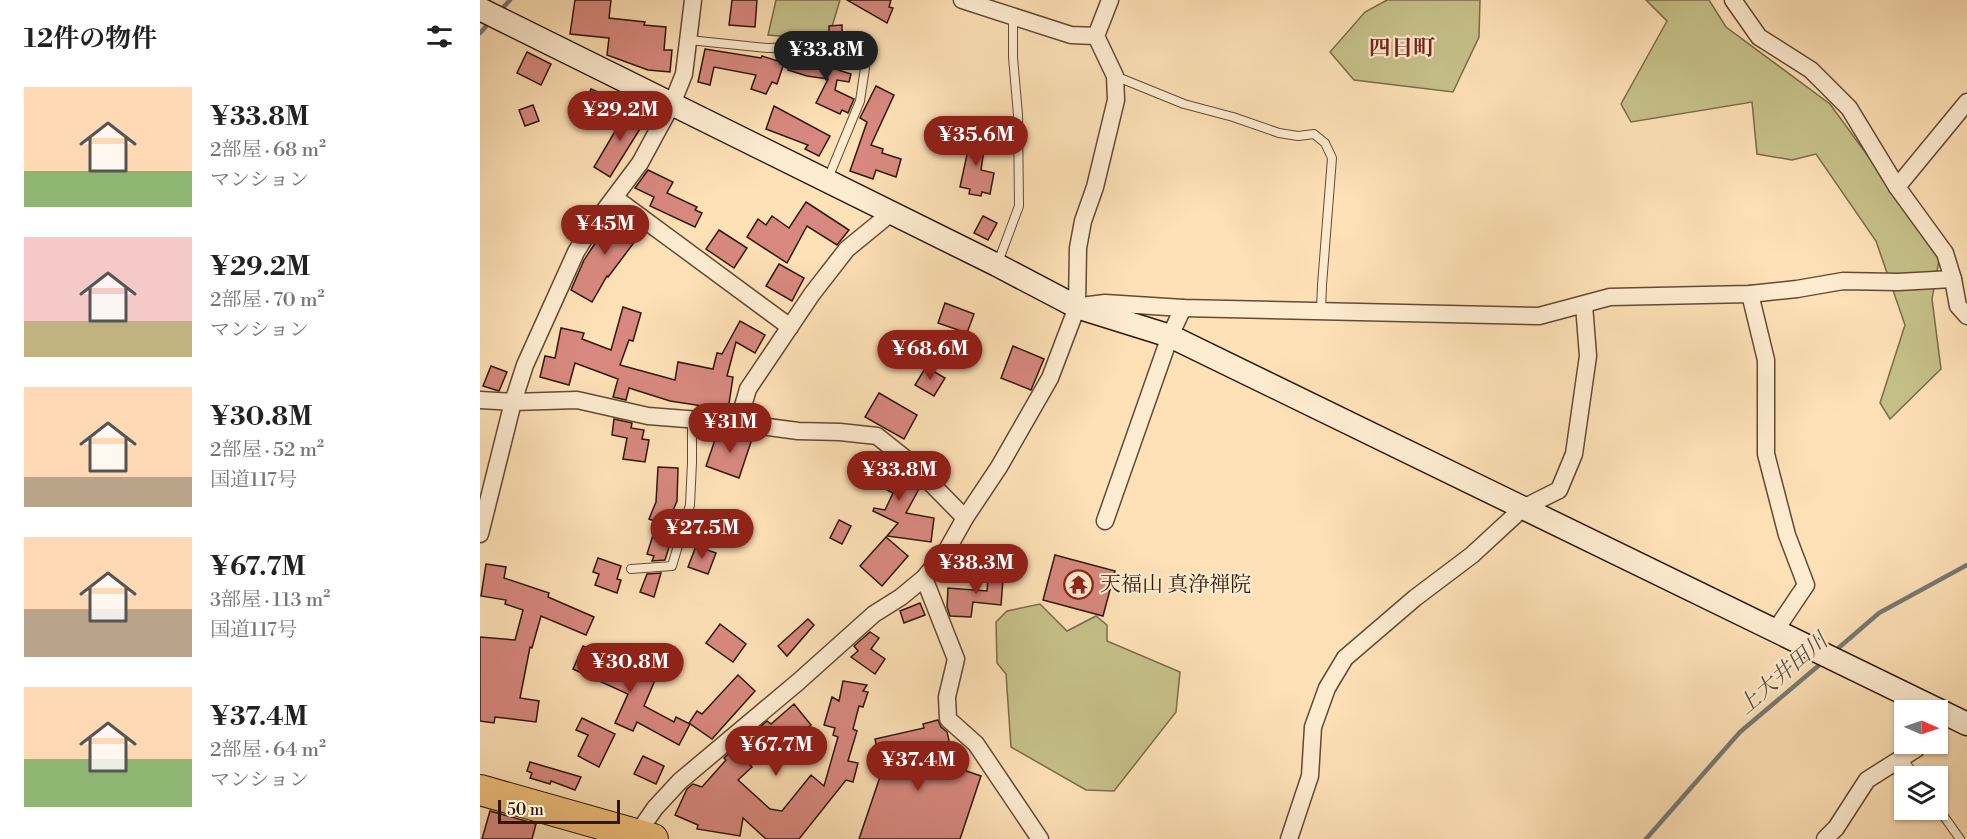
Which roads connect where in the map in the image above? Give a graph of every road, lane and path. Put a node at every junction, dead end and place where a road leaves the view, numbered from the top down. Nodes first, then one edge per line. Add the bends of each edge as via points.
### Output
1 (693, 0) edge
2 (962, 0) edge
3 (1110, 0) edge
4 (1733, 0) edge
5 (480, 9) edge
6 (1013, 17) junction
7 (1096, 36) junction
8 (689, 40) junction
9 (1115, 76) junction
10 (1967, 102) edge
11 (672, 104) junction
12 (827, 181) junction
13 (1897, 187) junction
14 (615, 198) junction
15 (891, 213) junction
16 (997, 265) junction
17 (1953, 279) junction
18 (1750, 294) junction
19 (1584, 305) junction
20 (1077, 307) junction
21 (1183, 308) junction
22 (1321, 311) junction
23 (1967, 316) edge
24 (790, 327) junction
25 (1170, 336) junction
26 (480, 400) edge
27 (513, 402) junction
28 (692, 419) junction
29 (738, 423) junction
30 (1523, 508) junction
31 (965, 518) junction
32 (1106, 521) dead end
33 (480, 534) edge
34 (631, 569) dead end
35 (924, 578) junction
36 (1775, 631) junction
37 (1910, 700) edge
38 (1948, 719) edge
39 (1967, 724) edge
40 (1908, 754) edge
41 (1902, 758) junction
42 (1908, 766) edge
43 (480, 790) edge
44 (1947, 820) edge
45 (645, 837) edge
46 (1041, 839) edge
47 (1289, 839) edge
48 (1825, 839) edge
49 (1960, 839) edge

1 - 8 street
2 - 6 street
3 - 7 street
4 - 13 street via 1759,37 1810,70 1850,108
5 - 11 street
6 - 7 street via 1071,35
6 - 16 lane via 1019,206
7 - 9 street
8 - 11 street via 684,74
8 - 12 lane via 767,48 824,47 853,55 865,68 860,101
9 - 20 street via 1116,100 1078,249
9 - 22 lane via 1185,104 1279,133 1314,134 1325,143 1332,158
10 - 13 street
11 - 12 street
11 - 14 street via 640,163
12 - 15 street
13 - 17 street via 1945,253
14 - 24 street
14 - 27 street via 576,252 525,365
15 - 16 street
15 - 24 street via 848,249
16 - 20 street
17 - 18 street via 1843,281
17 - 23 street via 1958,306
18 - 19 street via 1610,297
18 - 36 street via 1766,360 1766,454 1787,535 1806,585
19 - 22 street via 1539,316
19 - 30 street via 1588,356 1574,454 1559,490
20 - 21 street via 1105,303
20 - 25 street
20 - 31 street via 1050,378
21 - 22 street
21 - 25 street
24 - 29 street via 748,389
25 - 30 street
25 - 32 street
26 - 27 street
27 - 28 street via 577,400 648,416
27 - 33 street
28 - 29 street
28 - 34 lane via 690,505 672,566
29 - 31 street via 877,436 911,463
30 - 36 street
30 - 47 street via 1472,555 1345,658 1327,688 1313,728 1310,776
31 - 35 street via 947,550
35 - 45 street via 874,614 680,781 655,808
35 - 46 street via 956,659 946,697 948,719 976,744
36 - 37 street
38 - 39 street
40 - 41 street
41 - 42 lane
41 - 48 street via 1867,780
43 - 45 highway
44 - 49 lane

